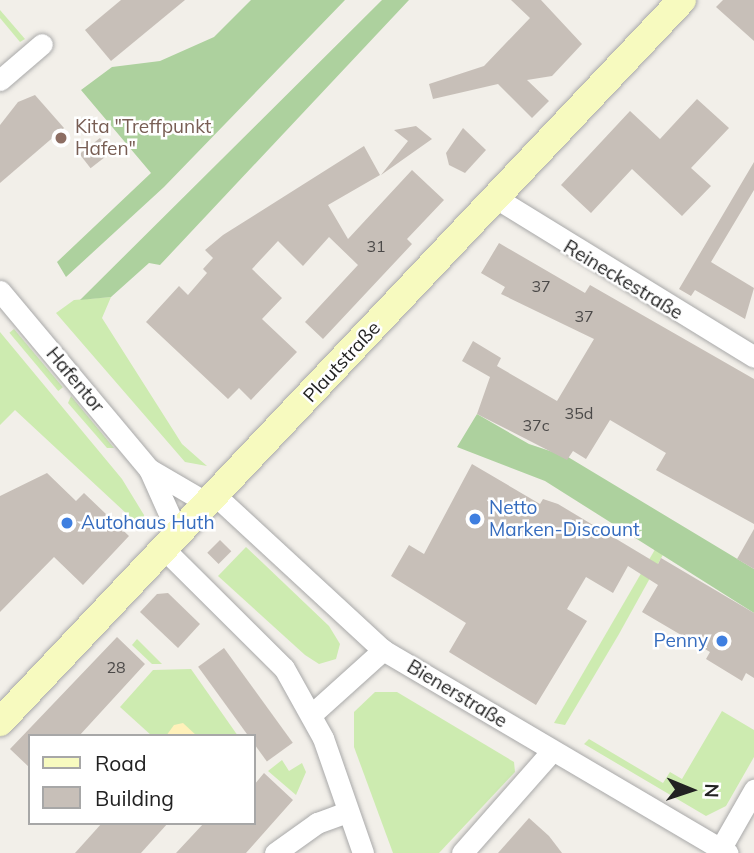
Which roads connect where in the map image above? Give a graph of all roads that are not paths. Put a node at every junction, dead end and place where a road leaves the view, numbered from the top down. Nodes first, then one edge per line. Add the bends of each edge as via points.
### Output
1 (682, 0) edge
2 (42, 44) dead end
3 (0, 80) edge
4 (496, 198) junction
5 (0, 291) edge
6 (754, 357) edge
7 (149, 469) junction
8 (213, 500) junction
9 (172, 544) junction
10 (383, 650) junction
11 (312, 714) junction
12 (0, 722) edge
13 (552, 751) junction
14 (754, 790) edge
15 (348, 812) junction
16 (722, 852) edge
17 (275, 853) edge
18 (363, 853) edge
19 (462, 853) edge

1 - 4 main road, Plautstraße
2 - 3 street
4 - 6 street, Reineckestraße
4 - 8 main road, Plautstraße
5 - 7 street, Hafentor
7 - 8 street, Hafentor
7 - 9 street, Hafentor
8 - 9 main road, Plautstraße
8 - 10 street, Bienerstraße
9 - 11 street via 284,668
9 - 12 main road, Plautstraße
10 - 11 street
10 - 13 street, Bienerstraße
11 - 15 street
13 - 16 street, Bienerstraße
13 - 19 street
14 - 16 street
15 - 17 street via 317,823
15 - 18 street

